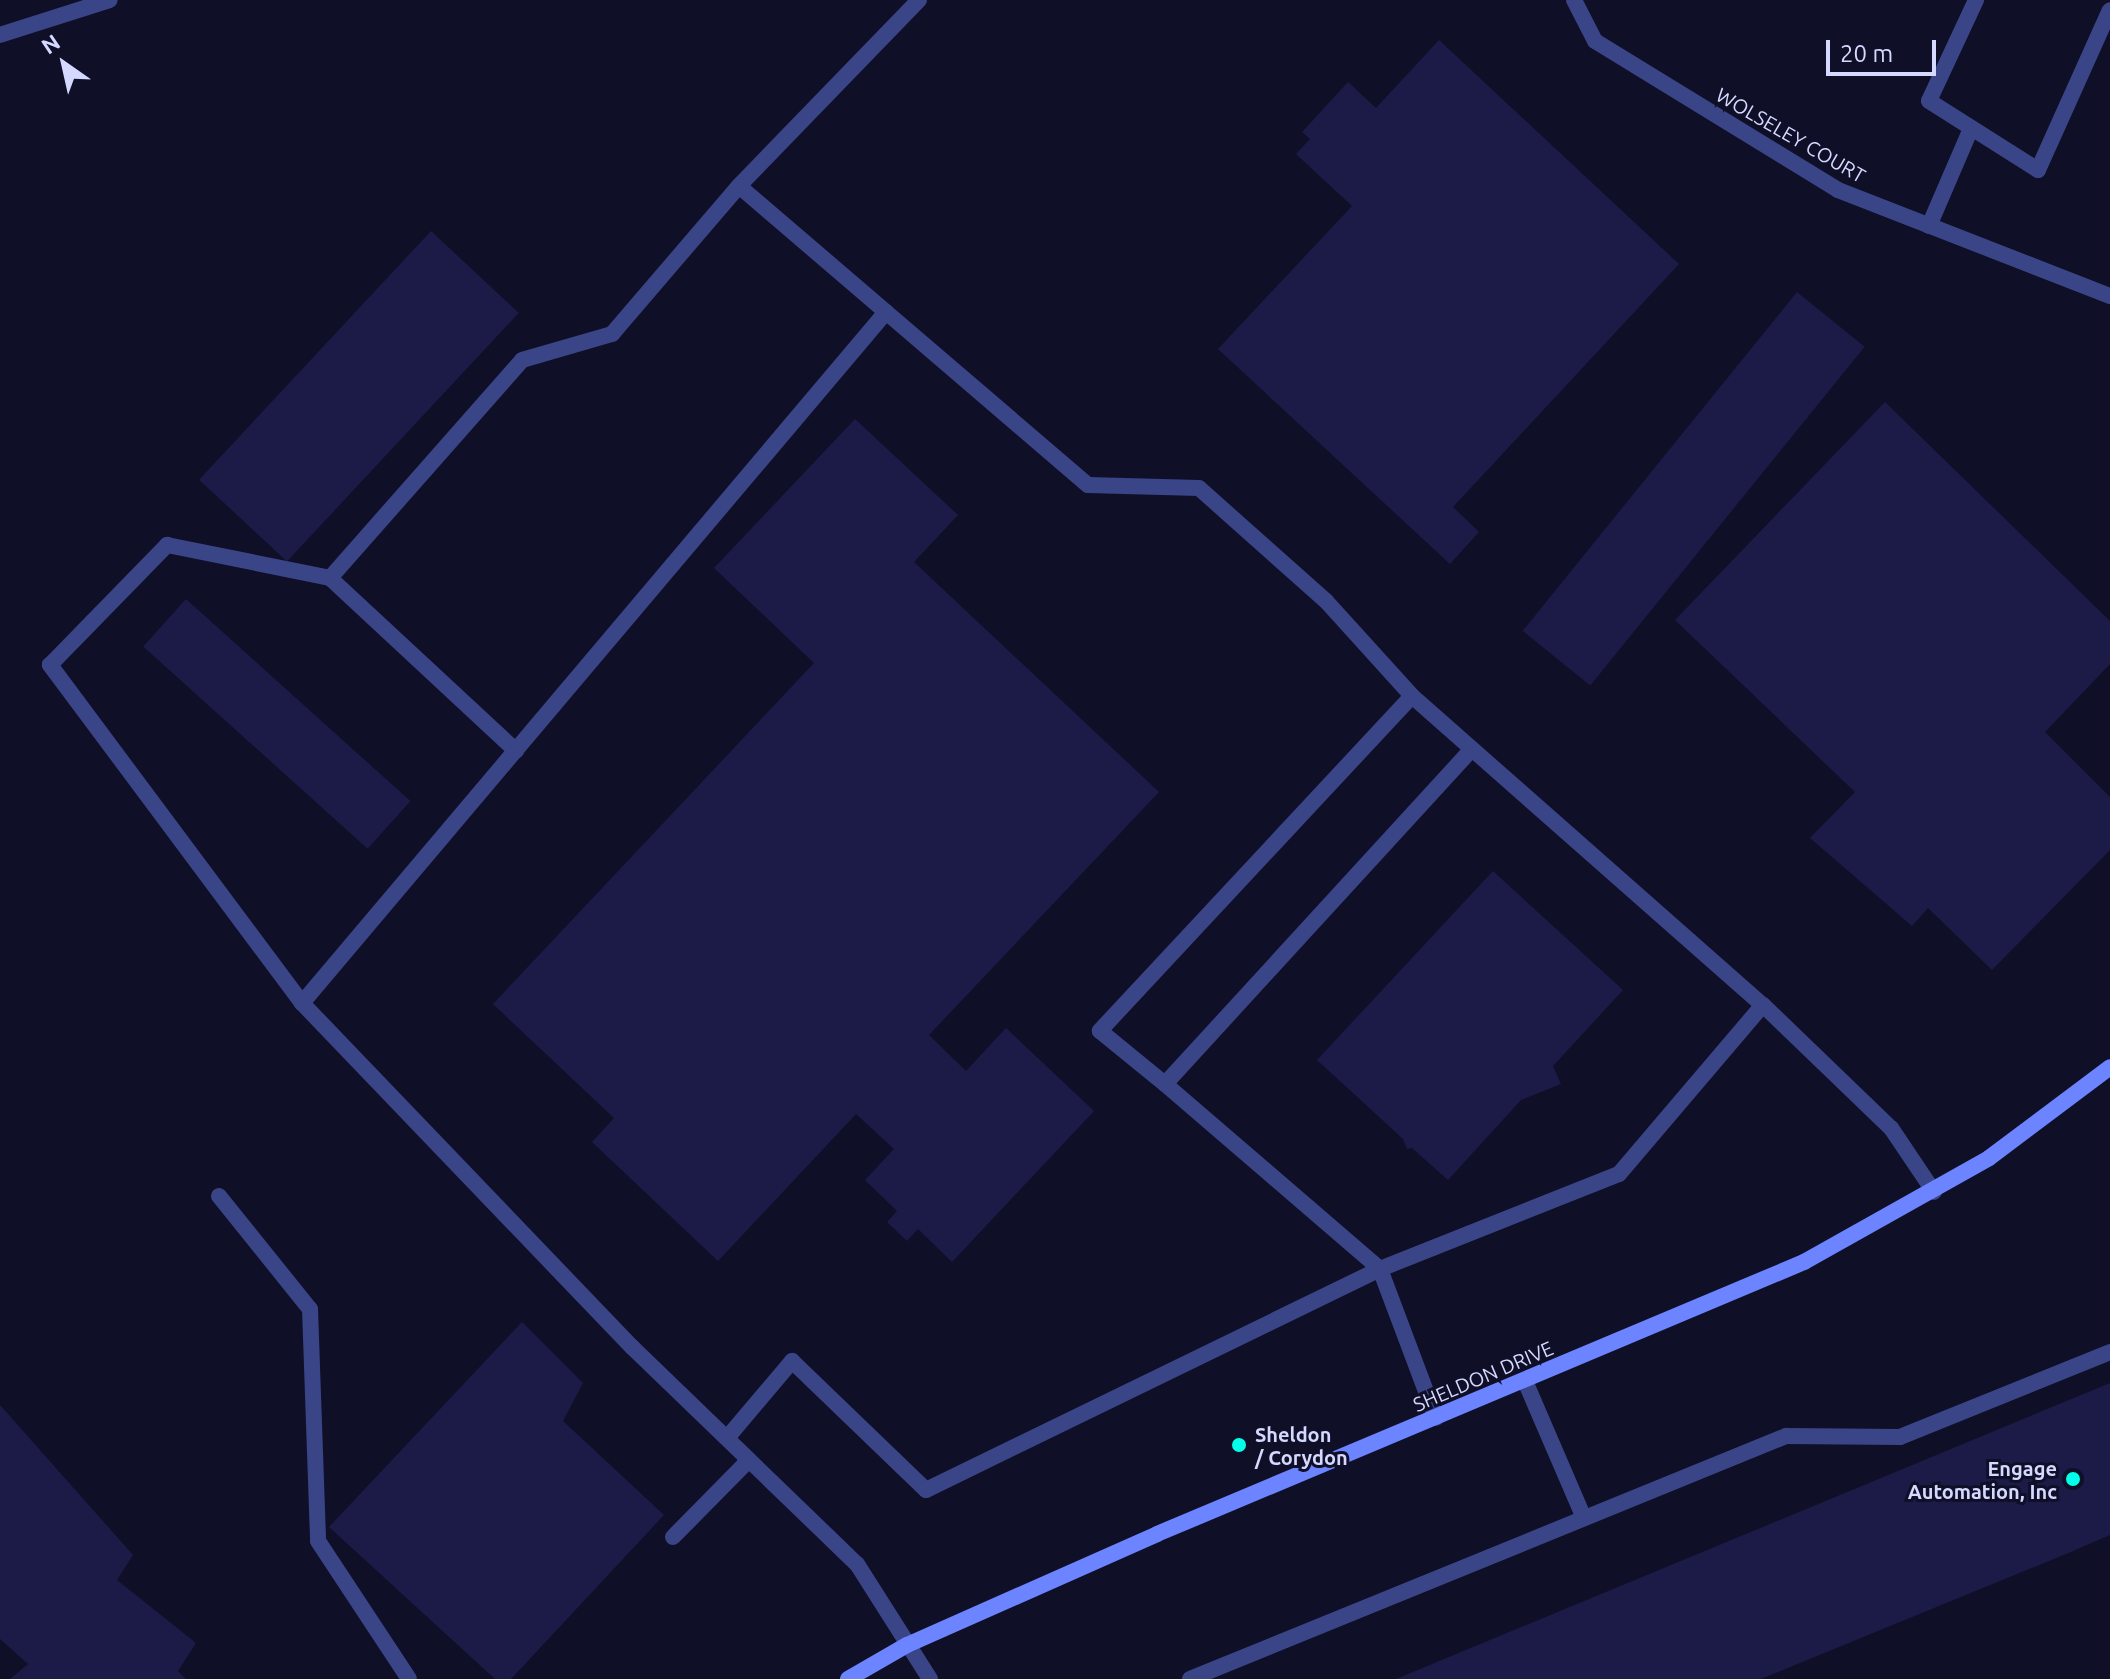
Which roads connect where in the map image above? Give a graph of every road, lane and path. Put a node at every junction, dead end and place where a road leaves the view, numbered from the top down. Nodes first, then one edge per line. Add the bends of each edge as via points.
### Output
1 (110, 0) edge
2 (919, 0) edge
3 (1574, 0) edge
4 (1976, 0) edge
5 (2110, 10) edge
6 (2106, 30) edge
7 (0, 35) edge
8 (1970, 131) junction
9 (739, 186) junction
10 (1929, 226) junction
11 (2110, 296) edge
12 (886, 312) junction
13 (330, 578) junction
14 (1412, 696) junction
15 (1471, 750) junction
16 (516, 751) junction
17 (302, 1003) junction
18 (1763, 1005) junction
19 (2110, 1067) edge
20 (1165, 1084) junction
21 (1934, 1192) junction
22 (219, 1196) dead end
23 (1380, 1269) junction
24 (2110, 1352) edge
25 (1525, 1381) junction
26 (1436, 1418) junction
27 (727, 1438) junction
28 (749, 1460) junction
29 (1584, 1518) junction
30 (673, 1537) dead end
31 (907, 1645) junction
32 (409, 1679) edge
33 (848, 1679) edge
34 (930, 1679) edge
35 (1190, 1679) edge

1 - 7 street
2 - 9 street
3 - 10 street, WOLSELEY COURT via 1595,41 1838,190
4 - 8 street via 1929,101
5 - 6 street
6 - 8 street via 2038,170
8 - 10 street
9 - 12 street
9 - 13 street via 612,334 522,360
10 - 11 street, WOLSELEY COURT
12 - 14 street via 1088,485 1199,488 1326,601
12 - 16 street
13 - 16 street
13 - 17 street via 167,545 50,665
14 - 15 street
14 - 20 street via 1100,1031
15 - 18 street
15 - 20 street
16 - 17 street
17 - 27 street via 632,1347
18 - 21 street via 1891,1128
18 - 23 street via 1619,1174
19 - 21 street, SHELDON DRIVE
20 - 23 street
21 - 25 street, SHELDON DRIVE via 1804,1262
22 - 32 street via 310,1309 318,1541
23 - 26 street
23 - 27 street via 926,1490 792,1361
24 - 29 street via 1900,1437 1786,1436
25 - 26 street, SHELDON DRIVE
25 - 29 street
26 - 31 street, SHELDON DRIVE
27 - 28 street
28 - 30 street
28 - 31 street via 857,1564
29 - 35 street
31 - 33 street, SHELDON DRIVE
31 - 34 street

